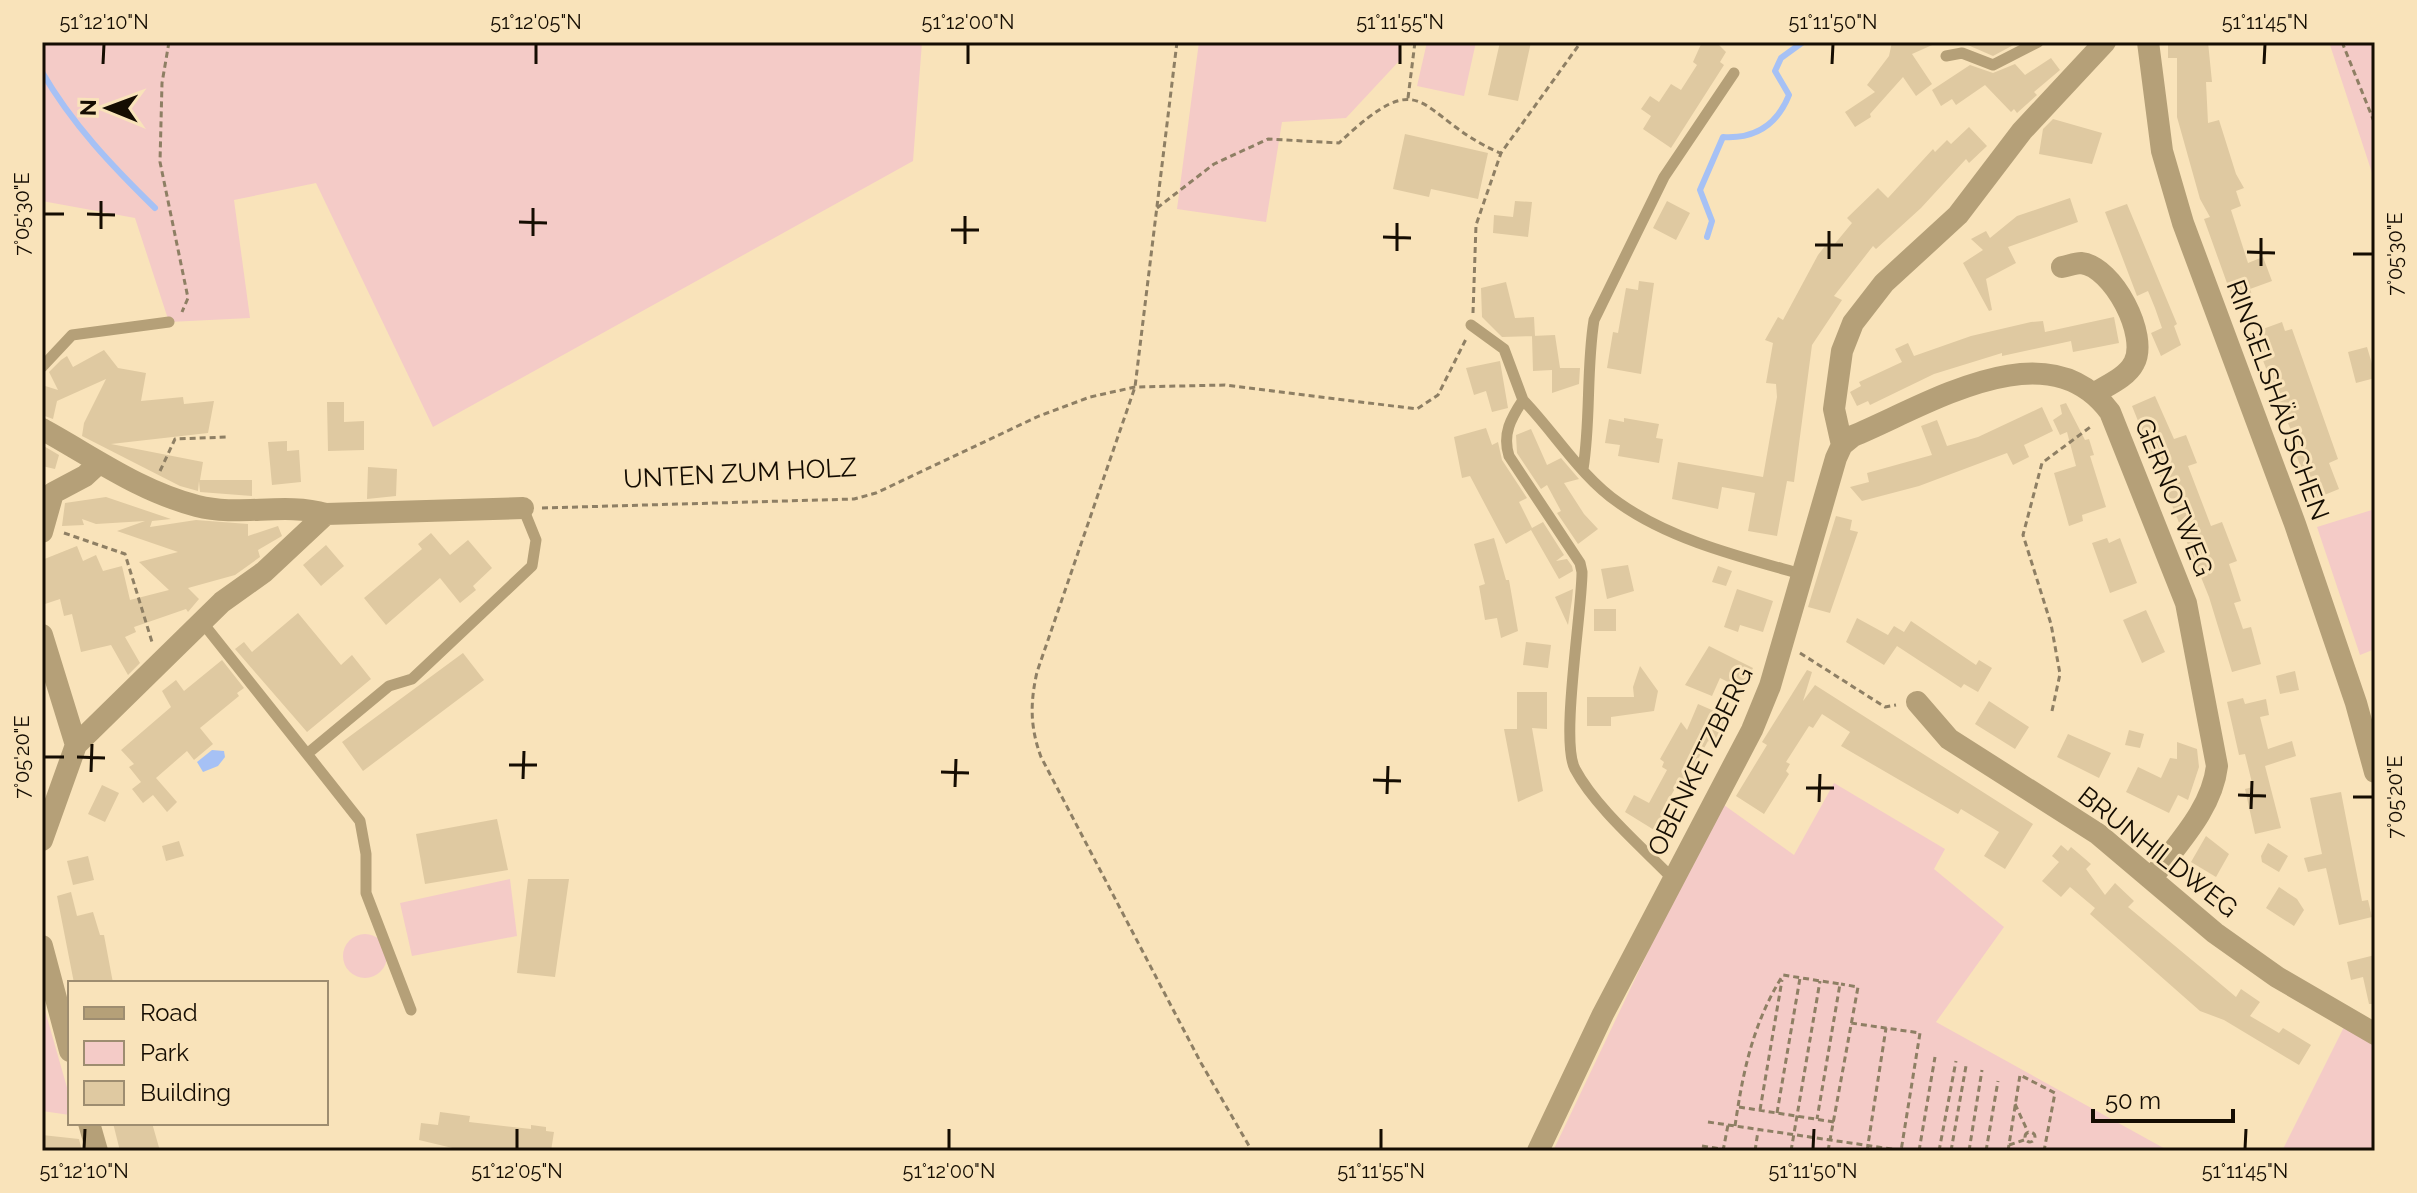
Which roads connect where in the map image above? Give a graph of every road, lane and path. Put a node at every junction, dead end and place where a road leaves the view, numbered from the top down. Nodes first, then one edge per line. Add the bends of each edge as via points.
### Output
1 (169, 42) edge
2 (1177, 42) edge
3 (1415, 42) edge
4 (1581, 42) edge
5 (2038, 42) edge
6 (2103, 42) edge
7 (2148, 42) edge
8 (2342, 42) edge
9 (1946, 56) dead end
10 (1734, 73) dead end
11 (1408, 98) junction
12 (2375, 124) edge
13 (1501, 153) junction
14 (1157, 208) junction
15 (2062, 267) dead end
16 (169, 322) joint
17 (1471, 325) junction
18 (42, 367) edge
19 (1135, 387) junction
20 (2095, 393) junction
21 (1523, 400) junction
22 (2110, 412) junction
23 (42, 429) edge
24 (228, 437) dead end
25 (1842, 445) junction
26 (98, 464) junction
27 (1583, 469) junction
28 (152, 489) junction
29 (523, 508) junction
30 (326, 514) junction
31 (44, 529) edge
32 (1801, 574) junction
33 (202, 622) junction
34 (42, 635) edge
35 (1783, 643) junction
36 (159, 665) junction
37 (1917, 702) joint
38 (2052, 711) dead end
39 (76, 745) junction
40 (307, 754) junction
41 (2375, 772) edge
42 (42, 840) edge
43 (2152, 878) junction
44 (1673, 879) junction
45 (42, 946) edge
46 (1783, 975) junction
47 (1801, 977) junction
48 (1820, 981) junction
49 (1840, 984) junction
50 (411, 1010) dead end
51 (1851, 1023) junction
52 (1886, 1028) junction
53 (2375, 1034) edge
54 (68, 1044) edge
55 (1935, 1057) dead end
56 (1956, 1061) dead end
57 (1966, 1066) dead end
58 (1982, 1070) dead end
59 (1998, 1081) dead end
60 (2015, 1104) junction
61 (1738, 1107) junction
62 (1760, 1110) junction
63 (1777, 1113) junction
64 (1797, 1115) junction
65 (1817, 1119) junction
66 (1708, 1122) dead end
67 (1834, 1122) junction
68 (90, 1125) edge
69 (1728, 1125) junction
70 (1735, 1126) junction
71 (1758, 1130) junction
72 (2047, 1131) junction
73 (2028, 1132) junction
74 (1793, 1134) junction
75 (2034, 1135) junction
76 (1830, 1139) junction
77 (2025, 1139) junction
78 (2032, 1142) junction
79 (2009, 1145) junction
80 (1702, 1146) dead end
81 (1867, 1148) edge
82 (1723, 1150) edge
83 (97, 1151) edge
84 (1252, 1151) edge
85 (1538, 1151) edge
86 (1734, 1151) edge
87 (1755, 1151) edge
88 (1791, 1151) edge
89 (1828, 1151) edge
90 (1902, 1151) edge
91 (1919, 1151) edge
92 (1939, 1151) edge
93 (1951, 1151) edge
94 (1969, 1151) edge
95 (1986, 1151) edge
96 (2008, 1151) edge
97 (2035, 1151) edge
98 (2044, 1151) edge

1 - 16 path via 160,162 188,298
2 - 14 path
3 - 11 path
4 - 13 path
5 - 9 lane via 1993,65 1962,53
6 - 25 street via 2022,131 1958,215 1884,283 1853,323 1842,351 1834,409
7 - 41 street, RINGELSHÄUSCHEN via 2162,151 2183,223 2300,539
8 - 12 path
10 - 27 lane via 1664,177 1594,320
11 - 13 path via 1428,105 1470,138
11 - 14 path via 1379,107 1339,143 1268,139 1214,164
13 - 17 path via 1476,225
14 - 19 path
15 - 20 street via 2080,263 2109,280 2122,296 2136,337 2135,361 2127,373
16 - 18 lane via 72,335
17 - 19 path, UNTEN ZUM HOLZ via 1438,395 1417,409 1225,385
17 - 21 lane via 1512,360
19 - 29 path, UNTEN ZUM HOLZ via 1039,416 854,499
19 - 84 path via 1037,672 1033,734 1201,1063
20 - 22 street, GERNOTWEG
20 - 25 street, GERNOTWEG via 2052,373 2009,375 1866,430
21 - 27 lane
21 - 44 lane, OBENKETZBERG via 1508,426 1509,456 1582,572 1572,761 1597,798
22 - 38 path via 2042,463 2023,535 2051,624 2060,674
22 - 43 street, GERNOTWEG via 2183,594 2217,766 2201,812
23 - 26 street
24 - 28 path via 175,439
25 - 32 street, OBENKETZBERG
26 - 28 street
26 - 31 street via 53,493
27 - 32 lane via 1619,504 1641,516 1717,548
28 - 30 street via 209,508 300,507
29 - 30 street
29 - 40 lane via 536,540 532,566 412,679 389,686
30 - 33 street
31 - 36 path via 125,554
32 - 35 street, OBENKETZBERG
33 - 36 street
33 - 40 lane
34 - 39 street
35 - 37 path via 1885,707
35 - 44 street, OBENKETZBERG via 1752,730
36 - 39 street
37 - 43 street, BRUNHILDWEG via 1949,739 2098,834
39 - 42 street
40 - 50 lane via 360,821 366,893
43 - 53 street, BRUNHILDWEG via 2215,933 2277,977
44 - 85 street, OBENKETZBERG
45 - 54 street
46 - 47 path
46 - 61 path via 1750,1042
46 - 62 path
47 - 48 path
47 - 63 path
48 - 49 path
48 - 64 path
49 - 51 path via 1858,987
49 - 65 path
51 - 52 path
51 - 67 path
52 - 81 path
52 - 90 path via 1920,1033
55 - 91 path
56 - 92 path
57 - 93 path
58 - 94 path
59 - 95 path
60 - 72 path via 2020,1075 2055,1093
60 - 73 path
60 - 79 path
61 - 62 path
61 - 70 path
62 - 63 path
63 - 64 path
64 - 65 path
64 - 74 path
65 - 67 path
66 - 69 path
67 - 76 path
68 - 83 street
69 - 70 path
69 - 82 path
70 - 71 path
71 - 74 path
71 - 87 path
72 - 75 path
72 - 98 path
73 - 75 path
73 - 77 path
74 - 76 path
74 - 88 path
75 - 78 path
76 - 81 path
76 - 89 path
77 - 78 path
77 - 79 path
78 - 97 path
79 - 96 path
80 - 82 path
81 - 90 path
82 - 86 path

